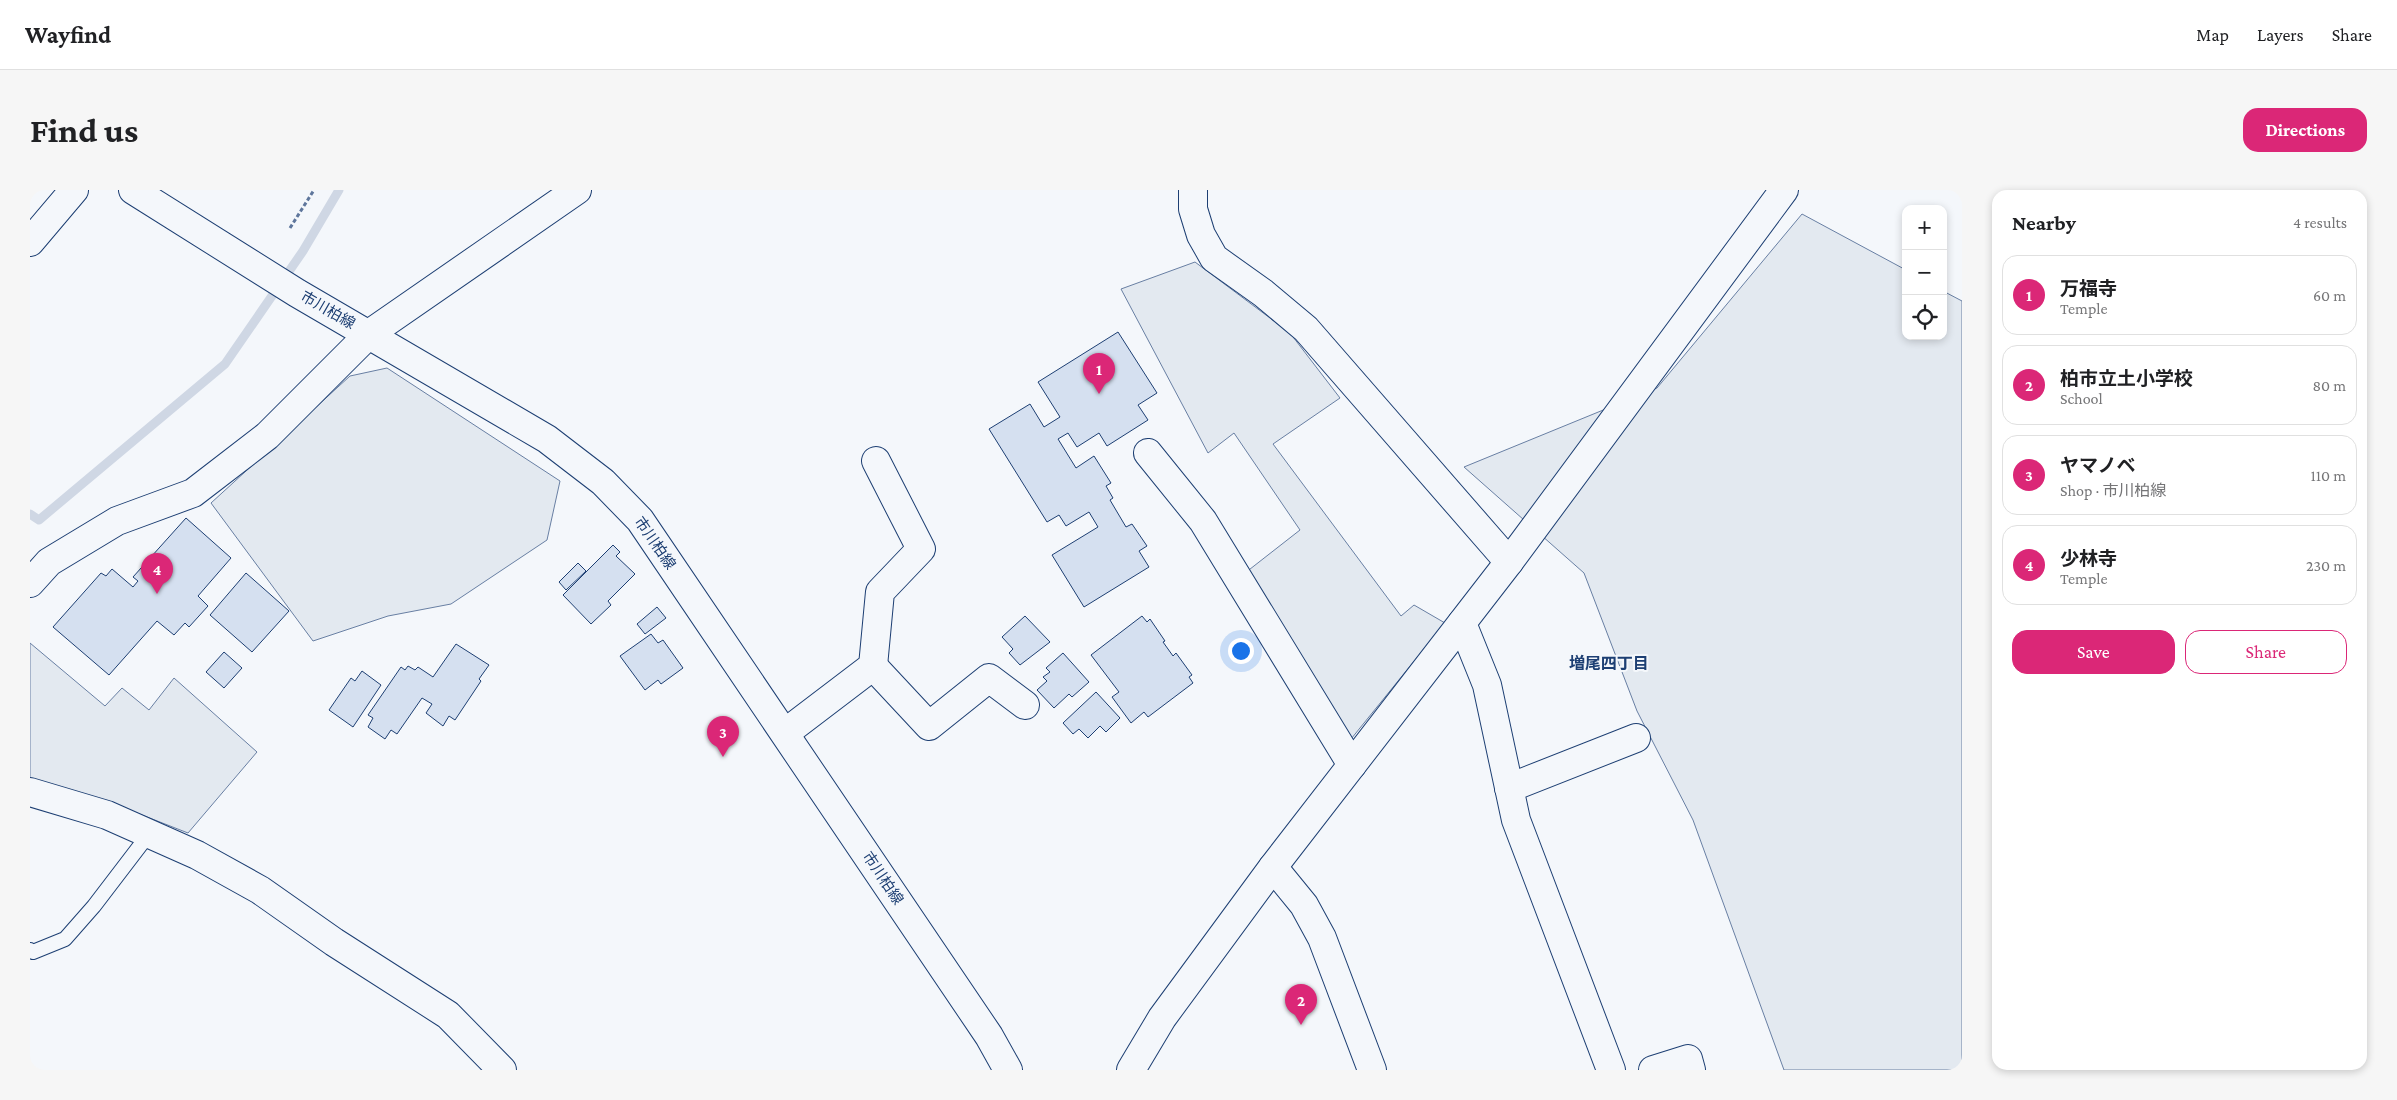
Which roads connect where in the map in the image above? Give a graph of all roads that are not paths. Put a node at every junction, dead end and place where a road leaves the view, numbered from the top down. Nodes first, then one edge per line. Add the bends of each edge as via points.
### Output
1 (74, 190) edge
2 (132, 190) edge
3 (578, 190) edge
4 (1193, 190) edge
5 (1784, 190) edge
6 (30, 242) edge
7 (369, 334) junction
8 (1148, 453) dead end
9 (876, 461) dead end
10 (1509, 562) junction
11 (30, 583) edge
12 (1462, 623) junction
13 (872, 666) junction
14 (1025, 705) dead end
15 (784, 733) junction
16 (1636, 738) dead end
17 (1352, 765) junction
18 (1509, 788) junction
19 (30, 792) edge
20 (149, 834) junction
21 (1273, 867) junction
22 (30, 950) edge
23 (502, 1070) edge
24 (1008, 1070) edge
25 (1131, 1070) edge
26 (1372, 1070) edge
27 (1611, 1070) edge
28 (1653, 1070) edge
29 (1691, 1070) edge

1 - 6 street
2 - 7 street, 市川柏線
3 - 7 street
4 - 10 street via 1193,209 1201,235 1214,258 1306,330
5 - 10 street
7 - 11 street via 267,436 193,493 117,521 49,562
7 - 15 street, 市川柏線 via 547,439 604,482 640,520
8 - 17 street via 1202,521
9 - 13 street via 921,549 880,592
10 - 12 street
12 - 17 street
12 - 18 street via 1487,685
13 - 14 street via 929,726 989,678
13 - 15 street
15 - 24 street, 市川柏線 via 989,1036
16 - 18 street
17 - 21 street
18 - 27 street via 1516,820
19 - 20 street via 107,815
20 - 22 lane via 65,939 33,952
20 - 23 street via 197,855 260,890 423,998 448,1015
21 - 25 street via 1162,1018
21 - 26 street via 1304,905 1322,938
28 - 29 street via 1688,1059

